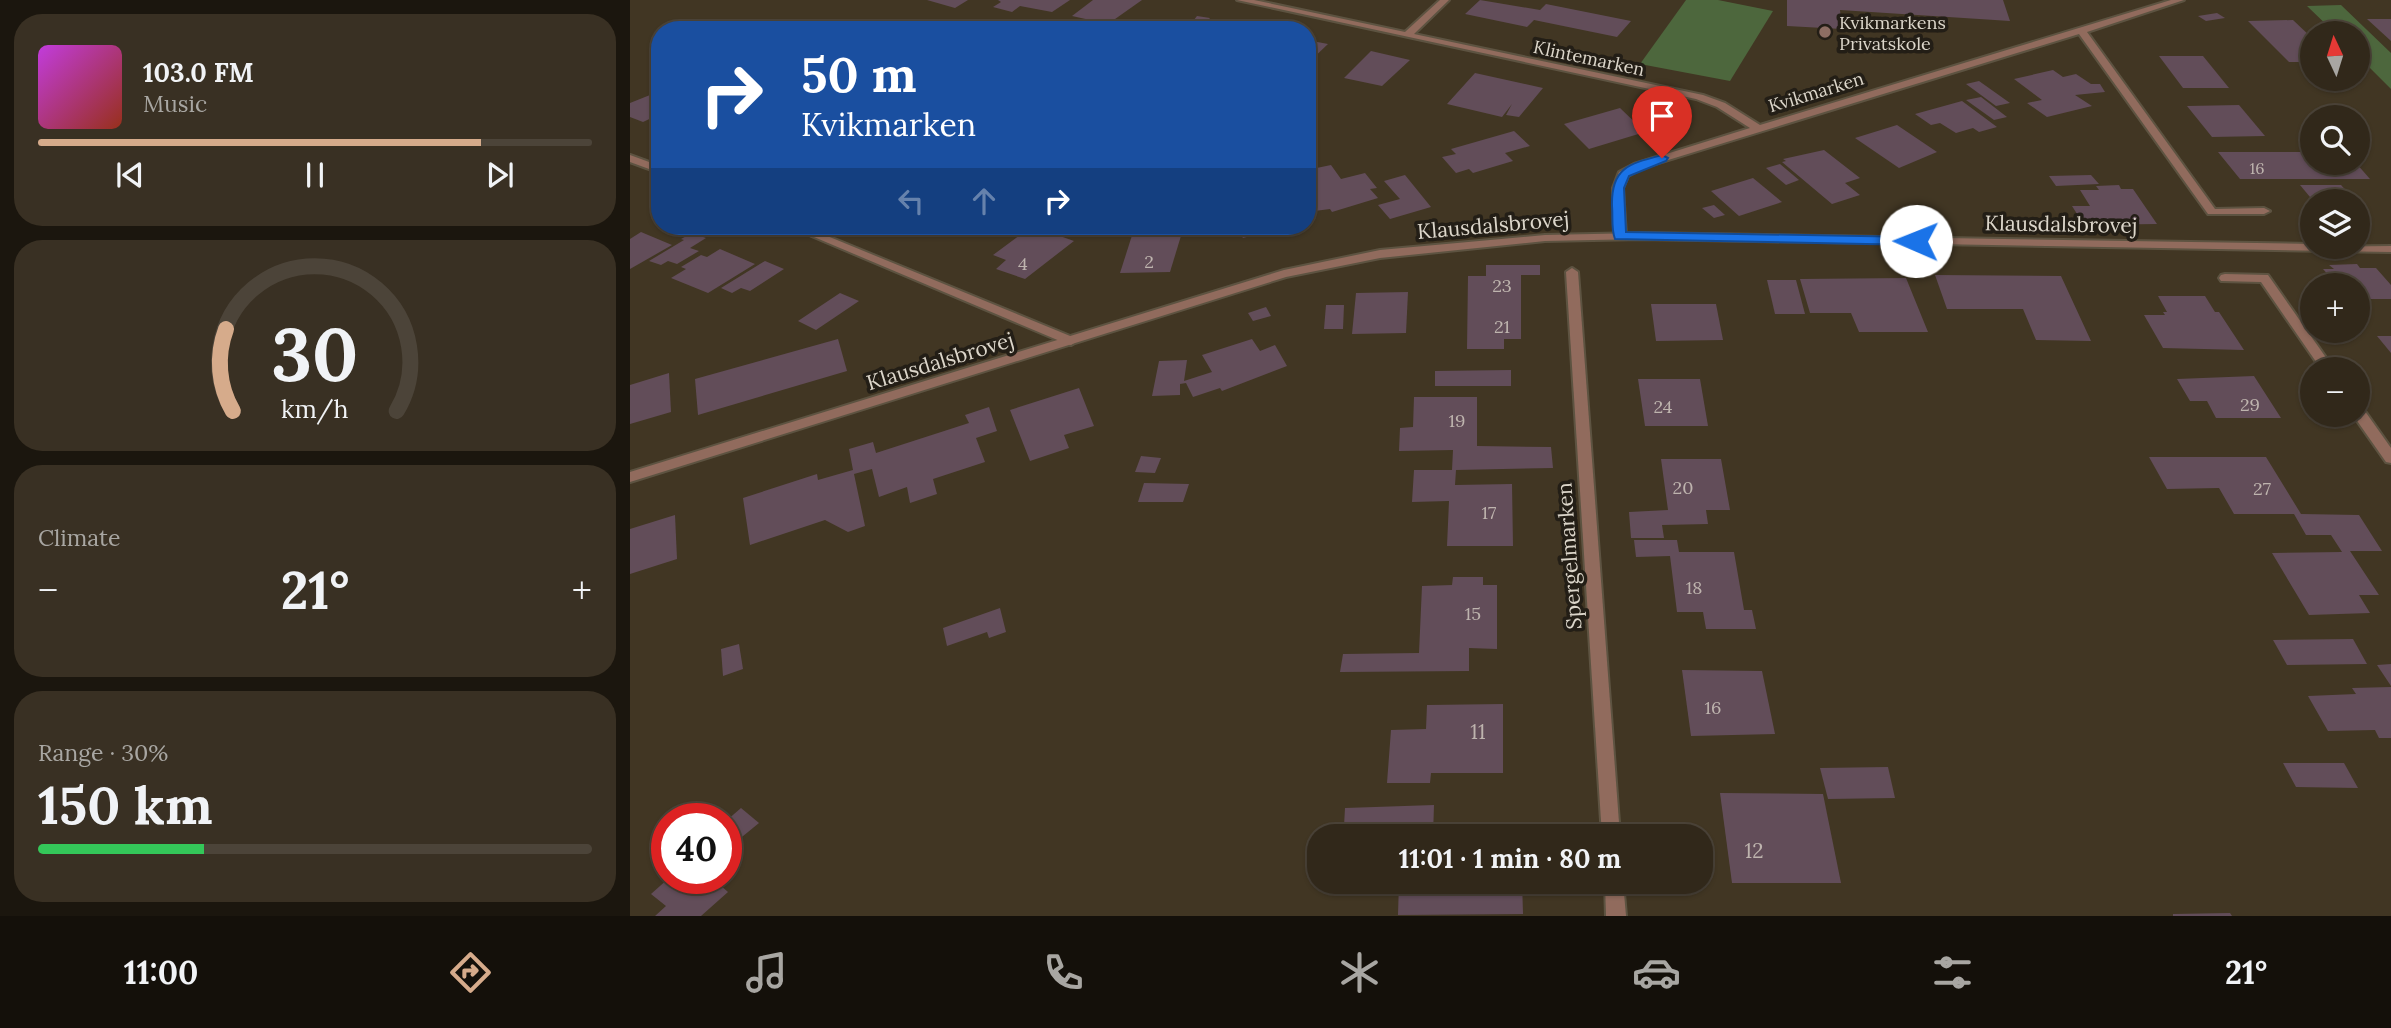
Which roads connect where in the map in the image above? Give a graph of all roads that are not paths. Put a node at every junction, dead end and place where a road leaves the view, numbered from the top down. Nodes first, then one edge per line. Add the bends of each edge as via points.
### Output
1 (1241, 0) edge
2 (1445, 0) edge
3 (2180, 0) edge
4 (2080, 29) junction
5 (1407, 35) junction
6 (1758, 129) junction
7 (630, 158) edge
8 (651, 166) edge
9 (2264, 211) dead end
10 (815, 235) edge
11 (1620, 236) junction
12 (2391, 248) edge
13 (1572, 272) dead end
14 (2225, 278) dead end
15 (1070, 341) junction
16 (2320, 357) edge
17 (2369, 427) edge
18 (2391, 458) edge
19 (630, 477) edge
20 (1610, 824) edge
21 (1615, 894) edge
22 (1616, 916) edge

1 - 5 street, Klintemarken
2 - 5 street
3 - 4 street, Kvikmarken
4 - 6 street, Kvikmarken
4 - 9 street via 2212,212
5 - 6 street, Klintemarken via 1699,97
6 - 11 street, Kvikmarken via 1623,174 1618,188
7 - 8 street
10 - 15 street
11 - 12 street, Klausdalsbrovej
11 - 15 street, Klausdalsbrovej via 1480,242 1380,254 1284,274
13 - 20 street, Spergelmarken
14 - 16 street via 2264,278
15 - 19 street, Klausdalsbrovej
17 - 18 street
21 - 22 street

